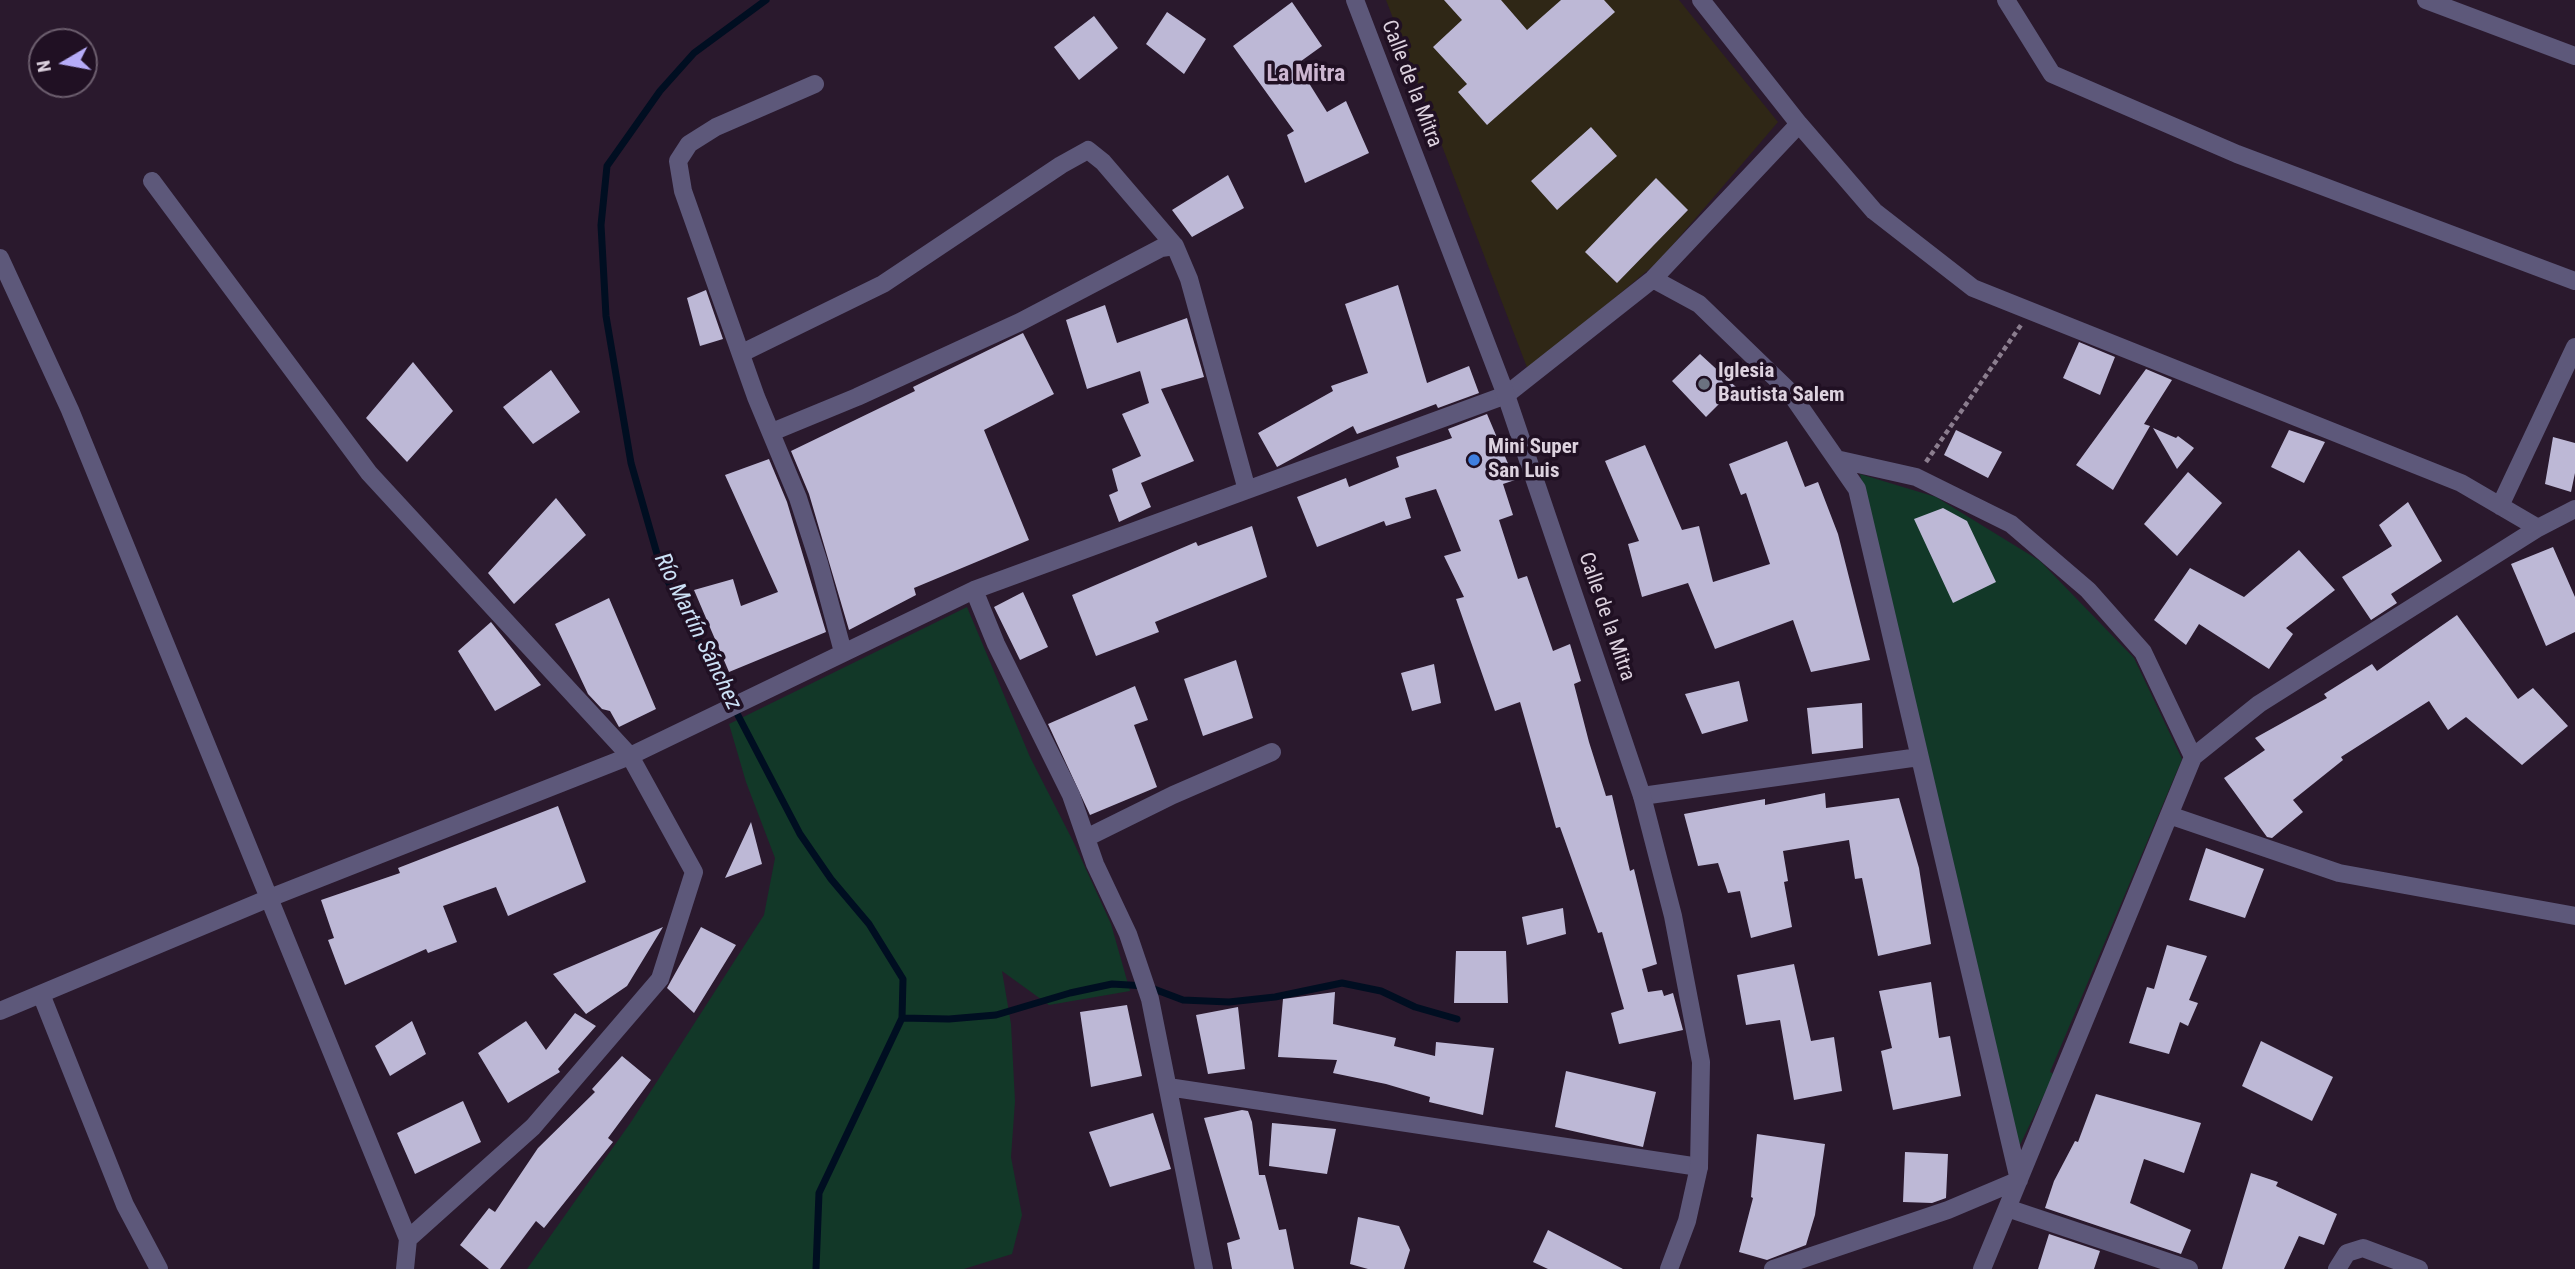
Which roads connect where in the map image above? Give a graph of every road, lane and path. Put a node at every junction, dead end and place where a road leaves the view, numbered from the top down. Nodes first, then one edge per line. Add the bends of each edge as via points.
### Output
1 (1354, 0) edge
2 (1701, 0) edge
3 (2006, 0) edge
4 (2426, 0) edge
5 (2575, 56) edge
6 (815, 84) dead end
7 (1799, 124) junction
8 (152, 181) dead end
9 (1175, 246) junction
10 (0, 258) edge
11 (1653, 279) junction
12 (2575, 281) edge
13 (2029, 313) junction
14 (2575, 347) edge
15 (742, 353) junction
16 (1506, 395) junction
17 (772, 432) junction
18 (1836, 459) junction
19 (1916, 477) junction
20 (1247, 490) junction
21 (2500, 506) junction
22 (2575, 509) edge
23 (2538, 528) junction
24 (974, 590) junction
25 (843, 652) junction
26 (1272, 752) dead end
27 (630, 756) junction
28 (1919, 757) junction
29 (2193, 757) junction
30 (1642, 796) junction
31 (2169, 815) junction
32 (1086, 838) junction
33 (267, 899) junction
34 (2575, 916) edge
35 (40, 994) junction
36 (0, 1011) edge
37 (1168, 1087) junction
38 (1699, 1167) junction
39 (2019, 1180) junction
40 (2007, 1208) junction
41 (408, 1239) junction
42 (159, 1269) edge
43 (405, 1269) edge
44 (1204, 1269) edge
45 (1669, 1269) edge
46 (1773, 1269) edge
47 (1982, 1269) edge
48 (2189, 1269) edge
49 (2336, 1269) edge
50 (2419, 1269) edge

1 - 16 street, Calle de la Mitra
2 - 7 street
3 - 12 street via 2052,74 2237,154
4 - 5 street
6 - 15 street via 716,127 689,144 678,161 683,191
7 - 11 street
7 - 13 street via 1874,211 1973,288
8 - 27 street via 369,473
9 - 15 street via 1088,150 883,284
9 - 17 street via 1161,248 1020,321
9 - 20 street via 1189,279
10 - 33 street via 70,410
11 - 16 street
11 - 18 street via 1709,313 1788,391
13 - 19 path
13 - 21 street via 2460,483
14 - 21 street
15 - 17 street
16 - 20 street
16 - 30 street, Calle de la Mitra
17 - 25 street via 819,563
18 - 19 street
18 - 28 street via 1857,489
19 - 29 street via 2011,524 2088,590 2143,652
20 - 24 street
21 - 23 street
22 - 23 street
23 - 29 street via 2259,704
24 - 25 street
24 - 32 street via 1071,795
25 - 27 street
26 - 32 street
27 - 33 street
27 - 41 street via 694,872 660,979 533,1127
28 - 30 street
28 - 39 street
29 - 31 street
30 - 38 street, Calle de la Mitra via 1674,916 1701,1062
31 - 34 street via 2339,873
31 - 39 street
32 - 37 street via 1128,934 1150,999
33 - 35 street
33 - 41 street
35 - 36 street
35 - 42 street via 125,1205
37 - 38 street
37 - 44 street
38 - 45 street, Calle de la Mitra via 1687,1221
39 - 40 street
39 - 46 street via 1948,1210
40 - 47 street
40 - 48 street
41 - 43 street
49 - 50 street via 2347,1253 2363,1248

